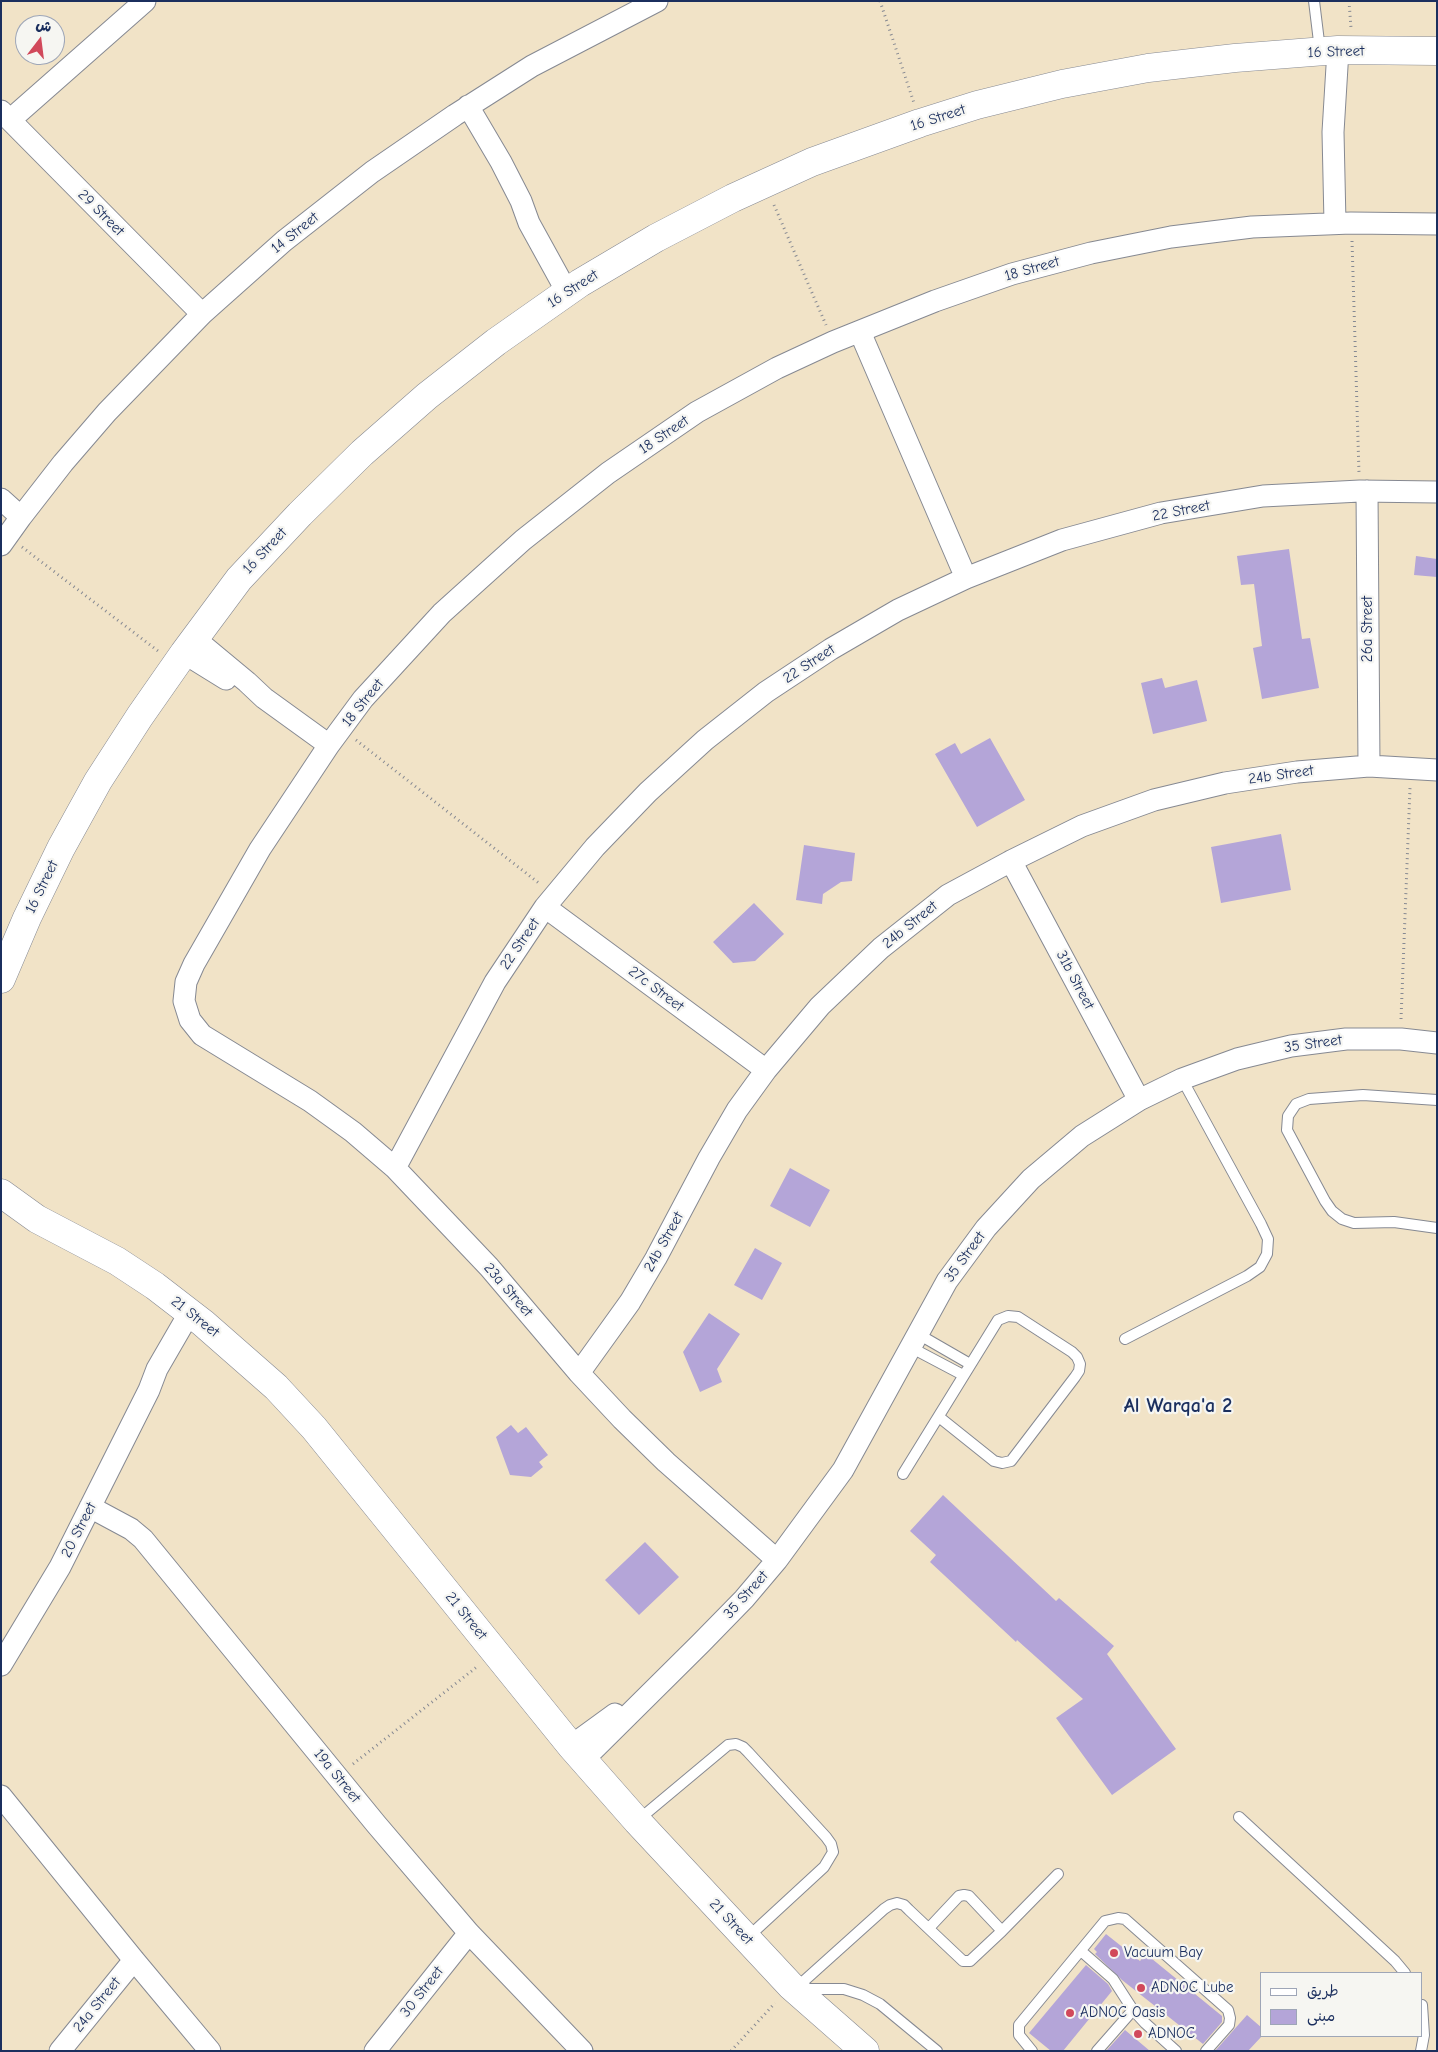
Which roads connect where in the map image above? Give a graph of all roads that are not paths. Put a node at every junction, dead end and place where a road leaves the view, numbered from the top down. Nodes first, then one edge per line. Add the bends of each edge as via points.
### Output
1 (145, 1) edge
2 (657, 1) edge
3 (1314, 1) edge
4 (1329, 51) junction
5 (1437, 51) edge
6 (462, 111) junction
7 (6, 115) edge
8 (1343, 223) junction
9 (1437, 224) edge
10 (574, 287) junction
11 (202, 314) junction
12 (860, 332) junction
13 (1364, 491) junction
14 (1437, 492) edge
15 (1, 499) edge
16 (21, 517) junction
17 (4, 541) edge
18 (966, 578) junction
19 (185, 652) junction
20 (335, 737) junction
21 (1369, 766) junction
22 (1437, 770) edge
23 (1011, 861) junction
24 (550, 901) junction
25 (1, 979) edge
26 (1437, 1043) edge
27 (218, 1046) joint
28 (766, 1070) junction
29 (1182, 1079) junction
30 (1139, 1100) junction
31 (1437, 1100) edge
32 (395, 1168) junction
33 (1, 1193) edge
34 (1, 1210) edge
35 (37, 1219) junction
36 (1437, 1228) edge
37 (197, 1317) junction
38 (1125, 1339) dead end
39 (914, 1341) junction
40 (970, 1364) junction
41 (579, 1373) junction
42 (963, 1375) junction
43 (939, 1417) junction
44 (903, 1474) dead end
45 (90, 1508) junction
46 (777, 1560) junction
47 (1, 1665) edge
48 (577, 1753) junction
49 (1, 1796) edge
50 (1239, 1817) dead end
51 (637, 1821) junction
52 (1058, 1874) dead end
53 (929, 1928) junction
54 (1002, 1931) junction
55 (469, 1933) junction
56 (747, 1939) junction
57 (1081, 1951) junction
58 (134, 1960) junction
59 (1404, 1972) edge
60 (793, 1988) junction
61 (1133, 2010) junction
62 (1423, 2020) edge
63 (60, 2051) edge
64 (210, 2051) edge
65 (375, 2051) edge
66 (582, 2051) edge
67 (865, 2051) edge
68 (937, 2051) edge
69 (1032, 2051) edge
70 (1097, 2051) edge
71 (1176, 2051) edge
72 (1206, 2051) edge
73 (1421, 2051) edge

1 - 7 street
2 - 6 street, 14 Street via 532,66
3 - 4 lane
4 - 5 street, 16 Street
4 - 8 street via 1327,110 1333,132
4 - 10 street, 16 Street via 1148,68 1062,84 977,105 812,162 765,183 656,238
6 - 10 street via 501,162 529,223
6 - 11 street, 14 Street via 372,172 284,241
7 - 11 street, 29 Street
8 - 9 street, 18 Street
8 - 12 street, 18 Street via 1252,227 1171,237 1091,253 1012,274
10 - 19 street, 16 Street via 496,342 362,453 239,579
11 - 16 street, 14 Street via 107,412
12 - 18 street
12 - 20 street, 18 Street via 777,368 697,412 608,473 523,540 442,613 363,700
13 - 14 street, 22 Street
13 - 18 street, 22 Street via 1262,496 1162,513 1062,540
13 - 21 street, 26a Street
15 - 16 street
16 - 17 street, 14 Street
18 - 24 street, 22 Street via 898,610 839,644 759,698 705,740 648,792 595,847
19 - 20 street via 249,693
19 - 25 street, 16 Street via 103,774 61,848
20 - 27 street, 18 Street via 255,857 186,982 184,1001 190,1020 202,1035
21 - 22 street, 24b Street
21 - 23 street, 24b Street via 1261,777 1154,800 1082,826
23 - 28 street, 24b Street via 948,895 881,948 820,1006
23 - 30 street, 31b Street
24 - 28 street, 27c Street
24 - 32 street, 22 Street via 495,982
26 - 29 street, 35 Street via 1346,1039 1291,1046 1237,1059
27 - 32 street, 23a Street via 310,1102 353,1132
28 - 41 street, 24b Street via 737,1110 630,1302
29 - 30 street, 35 Street
29 - 38 lane via 1261,1224 1268,1239 1268,1254 1260,1267 1247,1276
30 - 39 street, 35 Street via 1082,1136 1025,1186 986,1228 947,1281
31 - 36 lane via 1363,1095 1309,1099 1296,1104 1288,1116 1287,1130 1325,1201 1342,1219 1354,1223 1394,1222
32 - 41 street, 23a Street via 489,1268
33 - 35 street, 21 Street
34 - 35 street, 21 Street
35 - 37 street, 21 Street via 117,1261
37 - 45 street, 20 Street via 165,1373 149,1390
37 - 48 street, 21 Street via 276,1387 314,1428
39 - 40 lane
39 - 42 lane
39 - 46 street, 35 Street via 843,1470
40 - 42 lane
40 - 43 lane via 998,1320 1018,1316 1072,1352 1080,1364 1075,1377 1010,1461 994,1461
41 - 46 street, 23a Street via 666,1462
42 - 43 lane
43 - 44 lane
45 - 47 street, 20 Street via 60,1568
45 - 55 street, 19a Street via 131,1529 143,1539
46 - 48 street, 35 Street via 637,1708
48 - 51 street, 21 Street
49 - 58 street
50 - 59 lane
51 - 56 street, 21 Street
51 - 56 lane via 728,1745 736,1744 748,1752 826,1837 833,1852 824,1867
52 - 54 lane
53 - 54 lane via 966,1962
53 - 54 lane via 964,1895
53 - 60 lane via 904,1905 890,1905
55 - 65 street, 30 Street
55 - 66 street, 19a Street
56 - 60 street, 21 Street
57 - 61 lane via 1113,1979
57 - 69 lane via 1019,2025 1019,2035
57 - 72 lane via 1105,1921 1124,1919 1228,2010 1228,2025
58 - 63 street, 24a Street
58 - 64 street
60 - 67 street, 21 Street
60 - 68 lane via 844,1989 863,1995 880,2004
61 - 70 lane
61 - 71 lane
62 - 73 lane

